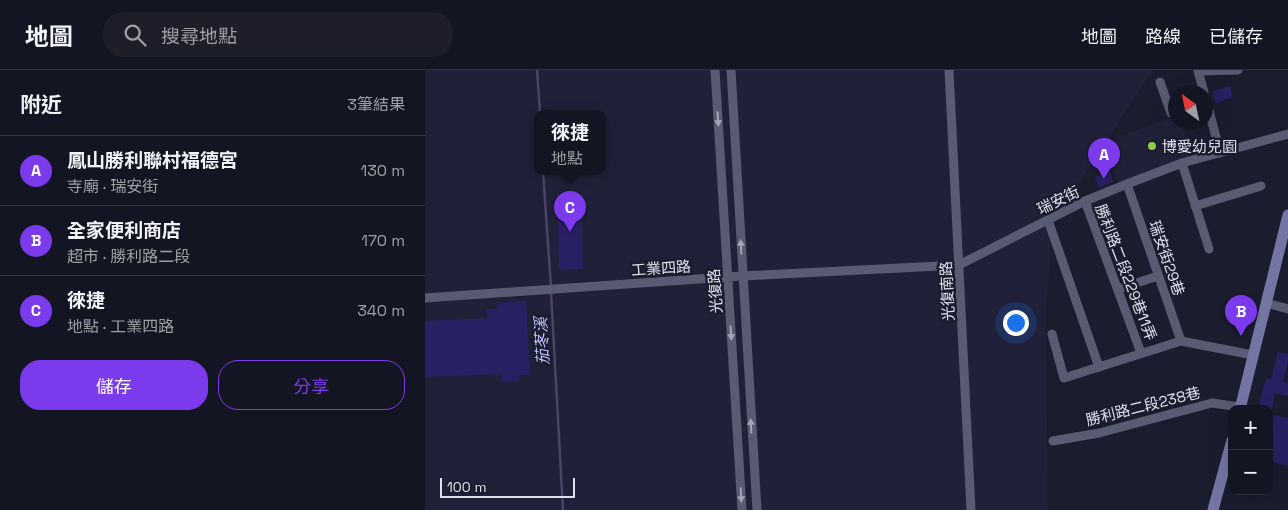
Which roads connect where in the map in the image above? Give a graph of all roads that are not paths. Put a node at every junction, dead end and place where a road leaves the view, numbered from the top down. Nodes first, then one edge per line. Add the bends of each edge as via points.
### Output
1 (715, 70) edge
2 (731, 70) edge
3 (949, 70) edge
4 (1238, 70) edge
5 (1160, 82) dead end
6 (1202, 85) edge
7 (1168, 105) edge
8 (1213, 127) edge
9 (1288, 134) edge
10 (1220, 153) junction
11 (1182, 163) junction
12 (1127, 184) junction
13 (1261, 186) dead end
14 (1085, 202) junction
15 (1195, 206) junction
16 (1288, 215) edge
17 (1048, 220) junction
18 (1209, 249) dead end
19 (959, 265) junction
20 (743, 276) junction
21 (1158, 276) junction
22 (727, 277) junction
23 (1118, 289) junction
24 (425, 298) edge
25 (1266, 303) junction
26 (1288, 309) edge
27 (1052, 334) dead end
28 (1181, 341) junction
29 (1141, 353) junction
30 (1253, 355) junction
31 (1099, 367) junction
32 (1241, 405) edge
33 (1228, 406) edge
34 (1053, 441) dead end
35 (1229, 450) edge
36 (742, 510) edge
37 (757, 510) edge
38 (971, 510) edge
39 (1213, 510) edge

1 -> 22 street, 光復路
20 -> 2 street, 光復路
3 - 19 street, 光復南路
4 - 6 street via 1198,71
5 - 7 street
8 - 10 street
9 - 10 street, 瑞安街
10 - 11 street, 瑞安街
11 - 12 street, 瑞安街
11 - 15 street
12 - 14 street, 瑞安街
12 - 21 street, 瑞安街29巷
13 - 15 street
14 - 17 street, 瑞安街
14 - 23 street, 勝利路二段229巷11弄
15 - 18 street
16 - 25 main road
17 - 19 street, 瑞安街
17 - 31 street
19 - 20 street, 工業四路
19 - 38 street, 光復南路
20 - 22 street, 工業四路
37 -> 20 street, 光復路
21 - 23 street
21 - 28 street, 瑞安街29巷
22 - 24 street, 工業四路
22 -> 36 street, 光復路
23 - 29 street, 勝利路二段229巷11弄
25 - 26 street
25 - 30 main road
27 - 31 street via 1064,378
28 - 29 street
28 - 30 street
29 - 31 street
30 - 32 main road
33 - 34 street, 勝利路二段238巷 via 1212,403 1099,433
35 - 39 main road

